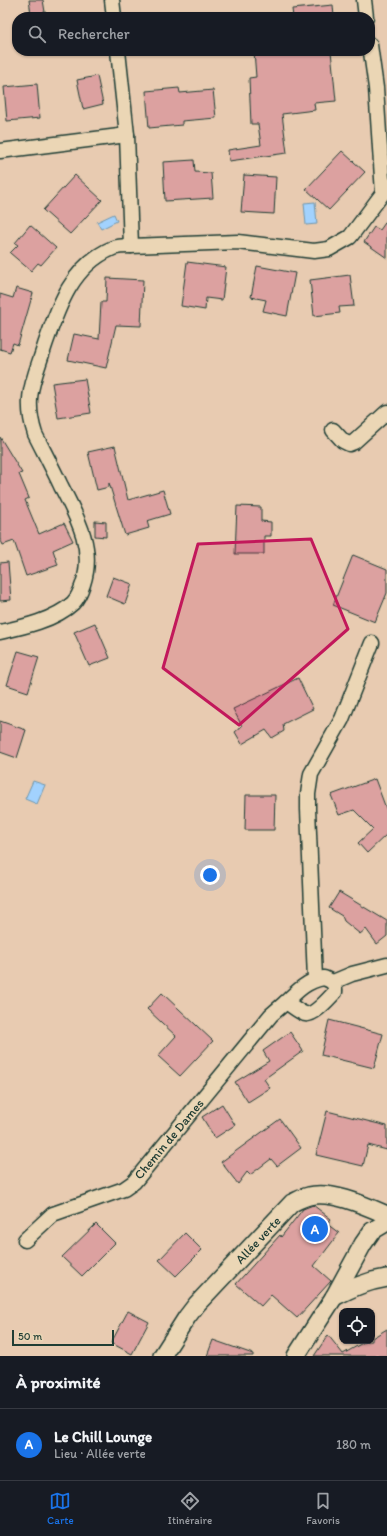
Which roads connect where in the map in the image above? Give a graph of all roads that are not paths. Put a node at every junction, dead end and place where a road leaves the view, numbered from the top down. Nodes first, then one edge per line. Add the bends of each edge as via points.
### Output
1 (112, 0) edge
2 (364, 0) edge
3 (113, 12) edge
4 (365, 12) edge
5 (118, 56) edge
6 (372, 56) edge
7 (126, 135) junction
8 (0, 151) edge
9 (385, 189) edge
10 (131, 246) junction
11 (387, 412) edge
12 (333, 430) dead end
13 (0, 632) edge
14 (372, 643) dead end
15 (387, 965) edge
16 (315, 979) junction
17 (333, 982) junction
18 (286, 1002) junction
19 (387, 1215) edge
20 (387, 1222) edge
21 (25, 1240) dead end
22 (387, 1278) edge
23 (334, 1297) junction
24 (162, 1356) edge
25 (296, 1356) edge

1 - 3 street
2 - 4 street
5 - 7 street
6 - 9 street
7 - 8 street
7 - 10 street
9 - 10 street via 350,237 328,249 314,252 238,242
10 - 13 street via 114,248 98,256 82,269 70,285 59,304 31,386 29,401 35,434 81,526 88,556 83,584 74,602 63,610 24,627
11 - 12 street via 349,444
14 - 16 street via 342,719 309,784
15 - 17 street
16 - 17 street via 324,978
16 - 18 street, Chemin de Dames
17 - 18 street via 335,992 310,1014
18 - 21 street, Chemin de Dames via 271,1015 134,1182 124,1189 53,1214
19 - 24 street, Allée verte via 350,1200 330,1196 310,1195 292,1203 197,1304
20 - 23 street via 372,1231
22 - 23 street via 358,1285
23 - 25 street

